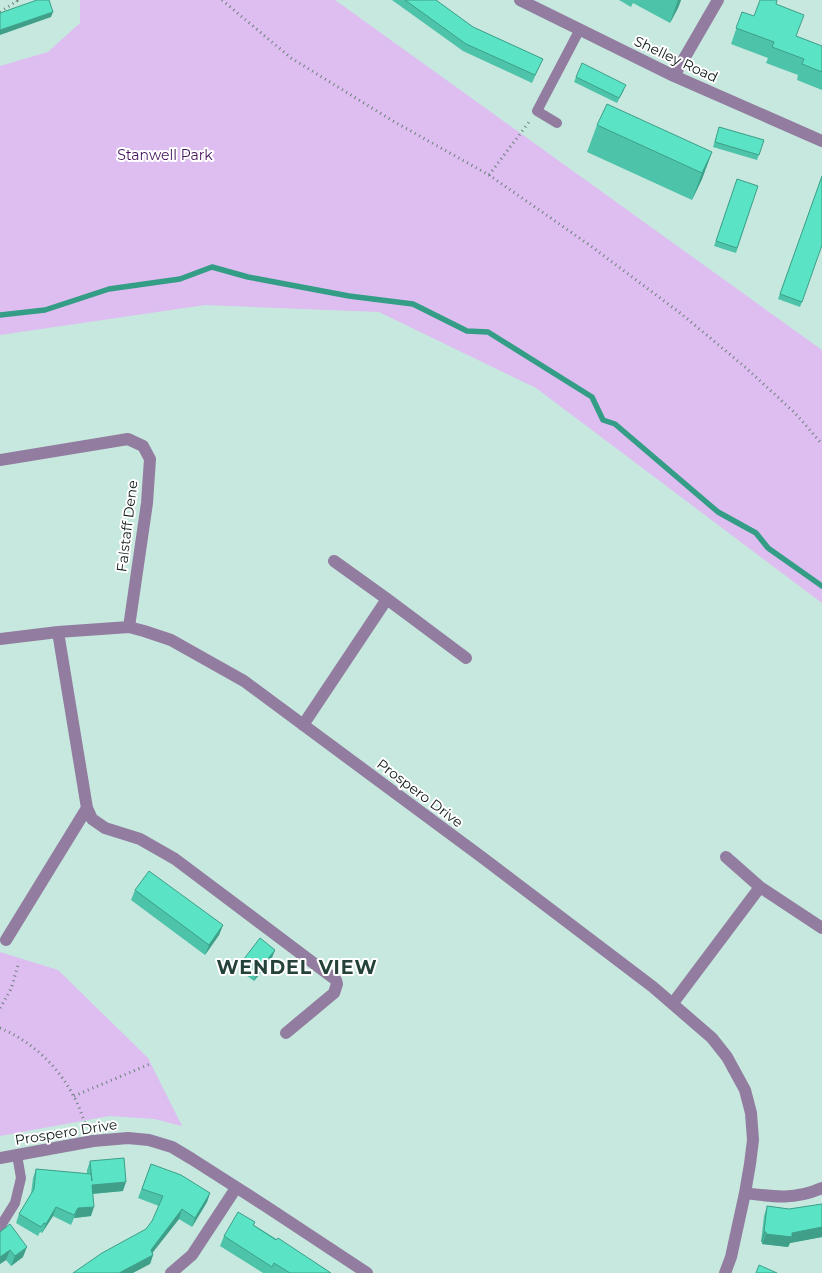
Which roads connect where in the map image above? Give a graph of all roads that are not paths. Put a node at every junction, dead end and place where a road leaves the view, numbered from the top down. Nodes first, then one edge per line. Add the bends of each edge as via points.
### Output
1 (520, 0) edge
2 (718, 0) edge
3 (580, 29) junction
4 (674, 76) junction
5 (557, 123) dead end
6 (822, 141) edge
7 (0, 460) edge
8 (334, 562) dead end
9 (388, 599) junction
10 (129, 628) junction
11 (58, 632) junction
12 (0, 639) edge
13 (466, 658) dead end
14 (303, 725) junction
15 (87, 808) junction
16 (726, 857) dead end
17 (760, 887) junction
18 (822, 928) edge
19 (6, 940) dead end
20 (673, 1003) junction
21 (286, 1033) dead end
22 (17, 1155) junction
23 (0, 1158) edge
24 (236, 1188) junction
25 (822, 1188) edge
26 (745, 1193) junction
27 (0, 1227) edge
28 (171, 1273) edge
29 (367, 1273) edge
30 (725, 1273) edge

1 - 3 street, Shelley Road
2 - 4 street
3 - 4 street, Shelley Road
3 - 5 lane via 538,112
4 - 6 street, Shelley Road
7 - 10 street, Falstaff Dene via 128,439 143,446 150,459 147,503
8 - 9 street
9 - 13 street
9 - 14 street
10 - 11 street, Prospero Drive
10 - 14 street, Prospero Drive via 171,640 244,681
11 - 12 street, Prospero Drive
11 - 15 street
14 - 20 street, Prospero Drive
15 - 19 street
15 - 21 street via 92,818 105,828 140,839 175,859 336,980 336,989 330,997
16 - 17 street
17 - 18 street
17 - 20 street
20 - 26 street, Prospero Drive via 712,1038 745,1090 753,1140
22 - 23 street, Prospero Drive
22 - 24 street, Prospero Drive via 93,1141 149,1140 172,1147
22 - 27 lane via 22,1178 15,1203
24 - 28 street via 192,1255
24 - 29 street, Prospero Drive
25 - 26 street via 788,1197
26 - 30 street, Prospero Drive

